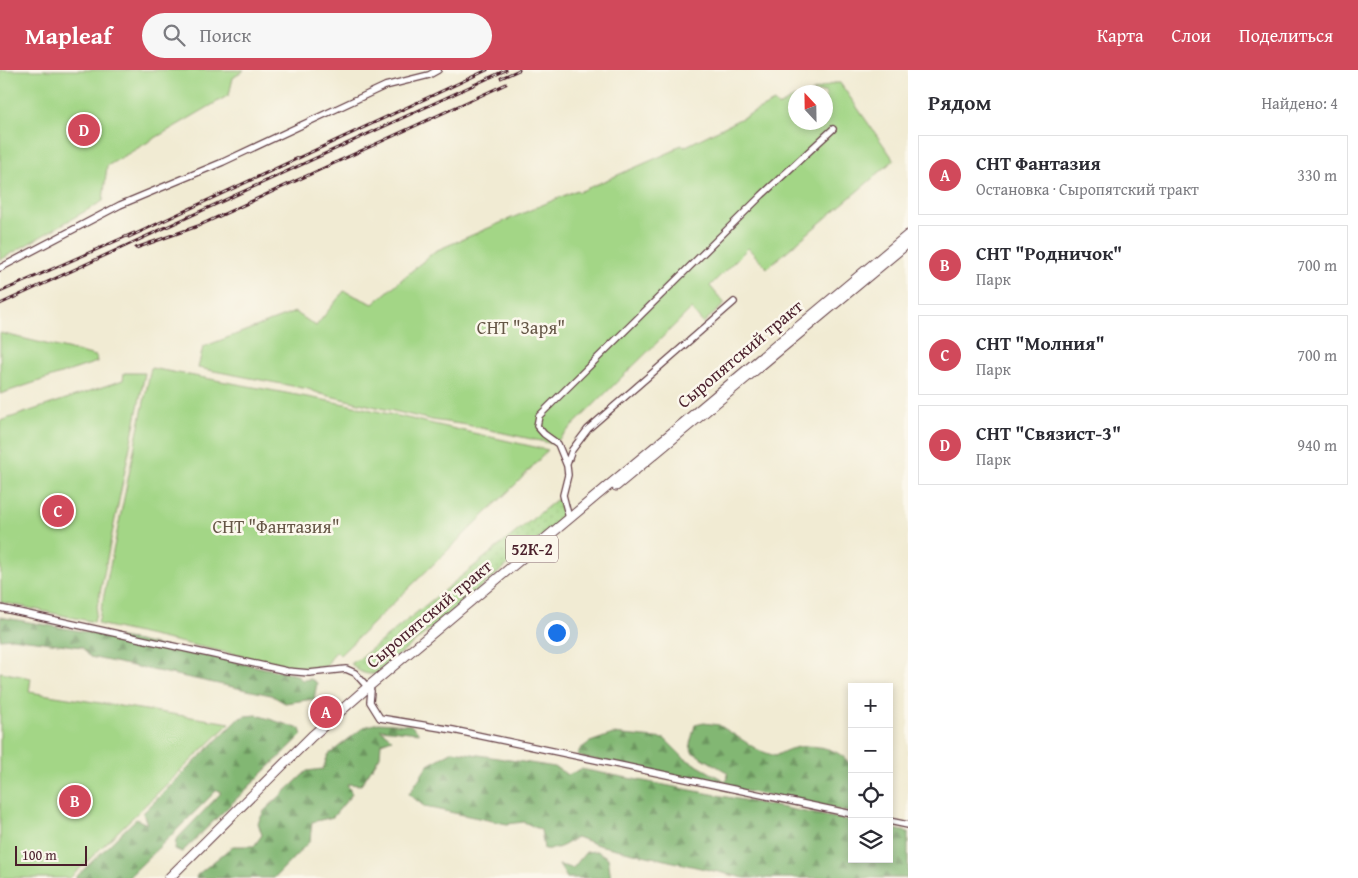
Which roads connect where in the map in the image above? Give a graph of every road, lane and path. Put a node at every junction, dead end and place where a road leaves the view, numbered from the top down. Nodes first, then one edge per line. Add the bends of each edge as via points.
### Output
1 (438, 70) edge
2 (833, 130) dead end
3 (908, 235) edge
4 (908, 243) edge
5 (0, 268) edge
6 (734, 302) dead end
7 (567, 466) junction
8 (569, 518) junction
9 (0, 608) edge
10 (369, 689) junction
11 (848, 813) edge
12 (893, 822) edge
13 (908, 825) edge
14 (169, 878) edge
15 (177, 878) edge

1 - 5 street via 385,86 214,166 120,205
2 - 7 street via 748,209 539,416 537,426 558,444
3 - 8 main road, Сыропятский тракт / 52К-2
4 - 10 main road, Сыропятский тракт / 52К-2
6 - 7 street via 588,429 572,450
7 - 8 street via 568,475 562,495
8 - 10 main road, Сыропятский тракт / 52К-2
9 - 10 street via 287,671 309,674 346,669 355,673
10 - 11 street via 370,702 380,718 453,730
10 - 14 main road, Сыропятский тракт / 52К-2 via 312,736
10 - 15 main road, Сыропятский тракт / 52К-2
12 - 13 street

